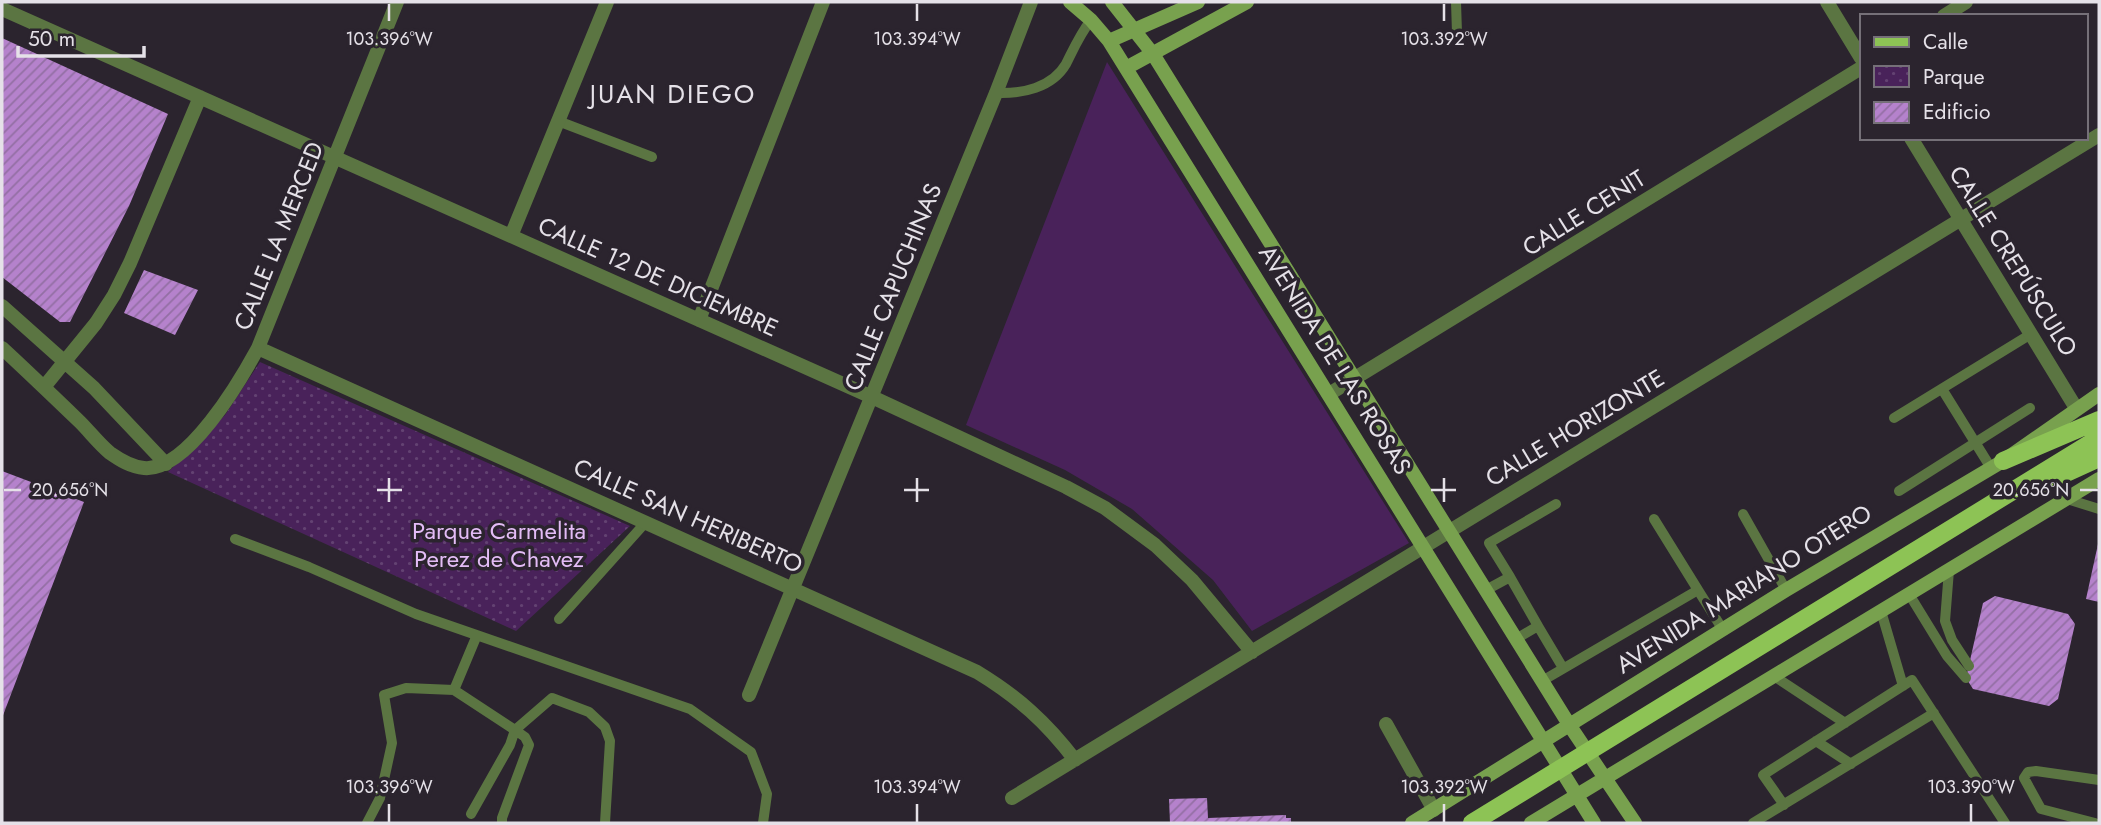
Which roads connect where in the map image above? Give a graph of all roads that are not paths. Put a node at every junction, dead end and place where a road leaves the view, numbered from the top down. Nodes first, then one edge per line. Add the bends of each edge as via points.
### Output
1 (397, 2) edge
2 (607, 2) edge
3 (823, 2) edge
4 (1031, 2) edge
5 (1070, 2) edge
6 (1112, 2) edge
7 (1198, 2) edge
8 (1247, 2) edge
9 (1456, 2) edge
10 (1827, 2) edge
11 (1966, 2) edge
12 (2, 9) edge
13 (1947, 14) edge
14 (1091, 20) junction
15 (1136, 30) junction
16 (1457, 33) dead end
17 (1109, 41) junction
18 (1153, 54) junction
19 (1860, 56) edge
20 (1126, 68) junction
21 (1860, 69) edge
22 (996, 93) junction
23 (200, 97) junction
24 (558, 121) junction
25 (2099, 135) edge
26 (1912, 140) edge
27 (652, 157) dead end
28 (335, 158) junction
29 (1961, 219) junction
30 (511, 236) junction
31 (2, 306) edge
32 (699, 320) junction
33 (2031, 334) junction
34 (2, 348) edge
35 (258, 348) junction
36 (66, 362) junction
37 (1356, 379) junction
38 (44, 387) junction
39 (1942, 389) junction
40 (1329, 394) junction
41 (2099, 394) edge
42 (872, 397) junction
43 (2030, 408) dead end
44 (2076, 408) junction
45 (1894, 418) dead end
46 (2099, 420) edge
47 (2099, 438) edge
48 (1976, 444) junction
49 (2099, 458) edge
50 (166, 464) junction
51 (1997, 464) junction
52 (2099, 480) edge
53 (1899, 491) dead end
54 (2067, 499) junction
55 (1556, 504) dead end
56 (2099, 509) edge
57 (1743, 514) dead end
58 (1969, 518) junction
59 (1654, 519) dead end
60 (646, 522) junction
61 (1450, 531) junction
62 (235, 539) dead end
63 (1424, 547) junction
64 (1949, 570) junction
65 (1510, 577) junction
66 (794, 589) junction
67 (1486, 590) junction
68 (1698, 590) junction
69 (1786, 590) junction
70 (1909, 594) junction
71 (1881, 611) junction
72 (559, 619) dead end
73 (1538, 626) junction
74 (1723, 630) junction
75 (477, 635) junction
76 (1516, 639) junction
77 (1252, 652) junction
78 (1969, 666) dead end
79 (1563, 668) junction
80 (1774, 676) junction
81 (1966, 678) dead end
82 (1542, 681) junction
83 (1903, 686) junction
84 (454, 690) junction
85 (749, 695) dead end
86 (1934, 713) junction
87 (1845, 723) junction
88 (1386, 724) dead end
89 (1570, 726) junction
90 (515, 730) junction
91 (1816, 741) junction
92 (1544, 742) junction
93 (1587, 752) junction
94 (1075, 760) junction
95 (1851, 764) junction
96 (1561, 768) junction
97 (1604, 778) junction
98 (2099, 780) edge
99 (1577, 795) junction
100 (1013, 798) dead end
101 (1784, 805) junction
102 (1434, 810) junction
103 (471, 814) dead end
104 (1761, 821) edge
105 (367, 823) edge
106 (502, 823) edge
107 (605, 823) edge
108 (763, 823) edge
109 (1412, 823) edge
110 (1472, 823) edge
111 (1531, 823) edge
112 (1594, 823) edge
113 (1635, 823) edge
114 (2005, 823) edge
115 (2095, 823) edge

1 - 28 street, CALLE LA MERCED
2 - 24 street
3 - 32 street
4 - 22 street, CALLE CAPUCHINAS
5 - 14 street, AVENIDA DE LAS ROSAS
6 - 15 street, AVENIDA DE LAS ROSAS
7 - 15 street
8 - 18 street
9 - 16 lane
10 - 19 street
11 - 13 street
12 - 23 street, CALLE 12 DE DICIEMBRE
14 - 17 street, AVENIDA DE LAS ROSAS
14 - 22 lane via 1065,66 1051,80 1034,89
15 - 17 street
15 - 18 street, AVENIDA DE LAS ROSAS
17 - 20 street, AVENIDA DE LAS ROSAS
18 - 20 street
18 - 37 street, AVENIDA DE LAS ROSAS
20 - 40 street, AVENIDA DE LAS ROSAS
21 - 37 street, CALLE CENIT
22 - 42 street, CALLE CAPUCHINAS
23 - 28 street, CALLE 12 DE DICIEMBRE
23 - 36 street via 114,295
24 - 27 lane
24 - 30 street
25 - 29 street, CALLE HORIZONTE
26 - 29 street, CALLE CREPÚSCULO
28 - 30 street, CALLE 12 DE DICIEMBRE
28 - 35 street, CALLE LA MERCED
29 - 33 street, CALLE CREPÚSCULO
29 - 61 street, CALLE HORIZONTE
30 - 32 street, CALLE 12 DE DICIEMBRE
31 - 36 street
32 - 42 street, CALLE 12 DE DICIEMBRE
33 - 39 lane
33 - 44 street, CALLE CREPÚSCULO
34 - 38 street
35 - 50 street, CALLE LA MERCED via 219,412
35 - 60 street, CALLE SAN HERIBERTO
36 - 38 street
36 - 50 street
37 - 40 street, CALLE CENIT
37 - 61 street, AVENIDA DE LAS ROSAS
38 - 50 street via 122,461 142,468
39 - 45 lane
39 - 48 lane
40 - 63 street, AVENIDA DE LAS ROSAS
41 - 44 street, AVENIDA MARIANO OTERO
42 - 66 street, CALLE CAPUCHINAS
42 - 77 street, CALLE 12 DE DICIEMBRE via 1105,508 1192,580
43 - 48 lane
44 - 51 street, AVENIDA MARIANO OTERO
46 - 51 main road
47 - 58 main road
48 - 51 lane
48 - 53 lane
49 - 58 main road
51 - 69 street, AVENIDA MARIANO OTERO
52 - 54 street
54 - 56 lane
54 - 64 street
55 - 65 lane via 1489,543
57 - 69 lane
58 - 93 main road
59 - 68 lane
60 - 66 street, CALLE SAN HERIBERTO
60 - 72 lane
61 - 63 street, CALLE HORIZONTE
61 - 67 street, AVENIDA DE LAS ROSAS
62 - 75 lane
63 - 77 street, CALLE HORIZONTE
63 - 92 street, AVENIDA DE LAS ROSAS
64 - 70 street
64 - 78 lane via 1945,621
65 - 67 lane
65 - 73 lane
66 - 85 street, CALLE CAPUCHINAS
66 - 94 street, CALLE SAN HERIBERTO via 1009,691 1035,713
67 - 76 street, AVENIDA DE LAS ROSAS
68 - 74 lane
68 - 79 lane
69 - 74 street, AVENIDA MARIANO OTERO
70 - 71 street
70 - 81 lane
71 - 80 street
71 - 83 lane
73 - 76 lane
73 - 79 lane
74 - 89 street, AVENIDA MARIANO OTERO
75 - 84 lane
75 - 108 lane via 690,709 751,752 767,794
76 - 82 street, AVENIDA DE LAS ROSAS
77 - 94 street, CALLE HORIZONTE
79 - 82 lane
80 - 87 lane
80 - 97 street
82 - 89 street, AVENIDA DE LAS ROSAS
83 - 86 lane via 1912,680
83 - 87 lane
84 - 90 lane
84 - 105 lane via 406,688 384,695 392,743 380,798
86 - 95 lane
86 - 114 lane
87 - 91 lane
88 - 102 street
89 - 92 street, AVENIDA MARIANO OTERO
89 - 93 street, AVENIDA DE LAS ROSAS
90 - 103 lane
90 - 106 lane via 529,745
90 - 107 lane via 552,698 589,712 605,727 611,741
91 - 95 lane
91 - 101 lane via 1763,775
92 - 96 street, AVENIDA DE LAS ROSAS
92 - 102 street, AVENIDA MARIANO OTERO
93 - 96 main road
93 - 97 street, AVENIDA DE LAS ROSAS
94 - 100 street, CALLE HORIZONTE
95 - 101 lane
96 - 99 street, AVENIDA DE LAS ROSAS
96 - 110 main road
97 - 99 street
97 - 113 street, AVENIDA DE LAS ROSAS
98 - 115 lane via 2036,771 2024,778 2041,809
99 - 111 street
99 - 112 street, AVENIDA DE LAS ROSAS
101 - 104 lane
102 - 109 street, AVENIDA MARIANO OTERO

